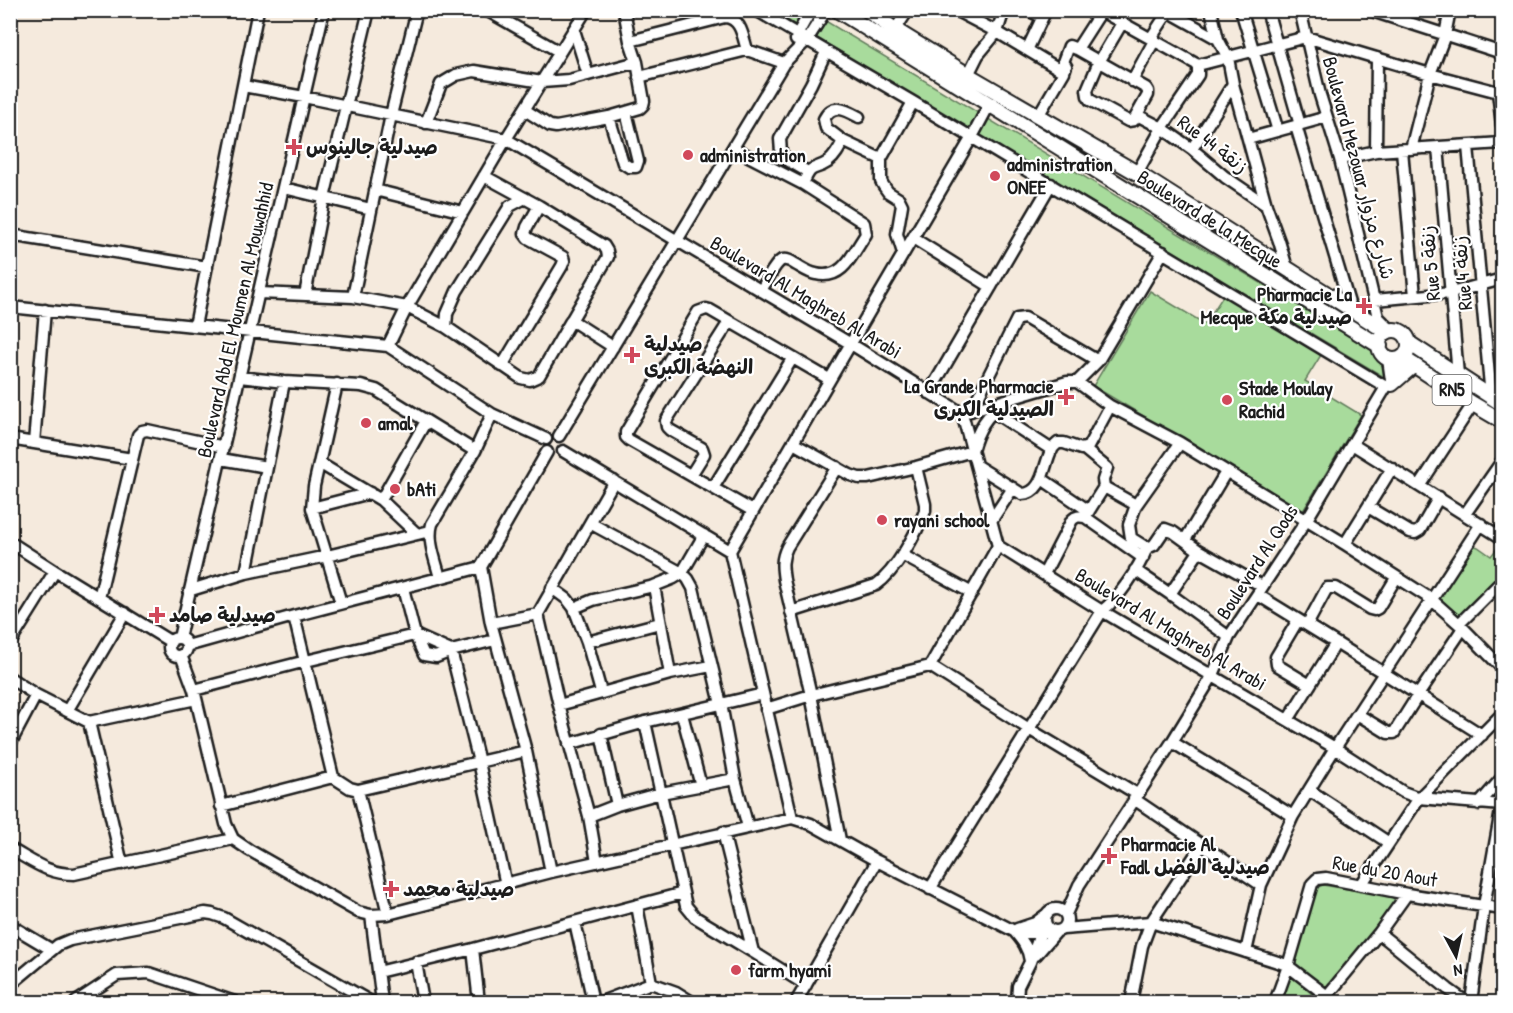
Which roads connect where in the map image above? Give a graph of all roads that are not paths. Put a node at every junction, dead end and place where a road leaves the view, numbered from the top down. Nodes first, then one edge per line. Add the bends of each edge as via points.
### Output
1 (258, 10) edge
2 (324, 10) edge
3 (369, 10) edge
4 (417, 10) edge
5 (486, 10) edge
6 (586, 10) edge
7 (624, 10) edge
8 (756, 10) edge
9 (811, 10) edge
10 (826, 10) edge
11 (837, 10) edge
12 (867, 10) edge
13 (908, 10) edge
14 (954, 10) edge
15 (1004, 10) edge
16 (1028, 10) edge
17 (1211, 10) edge
18 (1241, 10) edge
19 (1267, 10) edge
20 (1300, 10) edge
21 (1310, 10) edge
22 (1369, 10) edge
23 (1450, 10) edge
24 (1102, 11) edge
25 (1167, 11) edge
26 (1044, 14) edge
27 (1122, 23) junction
28 (574, 30) junction
29 (895, 30) junction
30 (998, 32) junction
31 (1305, 32) junction
32 (1445, 35) junction
33 (802, 38) junction
34 (1218, 39) junction
35 (630, 41) junction
36 (1154, 41) junction
37 (1276, 44) junction
38 (1077, 49) junction
39 (747, 50) junction
40 (1027, 50) junction
41 (1253, 51) junction
42 (560, 52) junction
43 (826, 52) junction
44 (1503, 53) edge
45 (1228, 57) junction
46 (1377, 58) junction
47 (637, 62) junction
48 (1099, 62) junction
49 (784, 63) junction
50 (1198, 65) junction
51 (1064, 72) junction
52 (1430, 74) junction
53 (588, 75) junction
54 (968, 75) junction
55 (639, 76) junction
56 (1132, 81) junction
57 (542, 82) junction
58 (1233, 84) junction
59 (243, 86) junction
60 (1500, 93) edge
61 (304, 97) junction
62 (913, 102) junction
63 (989, 105) junction
64 (345, 106) junction
65 (525, 110) junction
66 (626, 112) junction
67 (1137, 115) junction
68 (391, 116) junction
69 (1038, 116) junction
70 (609, 117) junction
71 (859, 117) dead end
72 (1327, 117) junction
73 (426, 123) junction
74 (1298, 125) junction
75 (1503, 125) edge
76 (1162, 128) junction
77 (1278, 131) junction
78 (972, 137) junction
79 (506, 139) junction
80 (1248, 139) junction
81 (843, 141) junction
82 (1503, 143) edge
83 (1468, 146) junction
84 (1438, 147) junction
85 (733, 148) junction
86 (1192, 149) junction
87 (1407, 150) junction
88 (1377, 151) junction
89 (881, 159) junction
90 (1340, 159) junction
91 (808, 172) junction
92 (1137, 173) junction
93 (484, 176) junction
94 (803, 184) junction
95 (1051, 184) junction
96 (284, 188) junction
97 (375, 190) junction
98 (324, 198) junction
99 (525, 198) junction
100 (1266, 205) junction
101 (539, 206) junction
102 (371, 209) junction
103 (463, 212) junction
104 (10, 235) edge
105 (913, 238) junction
106 (677, 241) junction
107 (1163, 252) junction
108 (903, 254) junction
109 (207, 267) junction
110 (1287, 268) junction
111 (1503, 279) edge
112 (1481, 286) junction
113 (991, 287) junction
114 (761, 291) junction
115 (259, 293) junction
116 (1451, 293) junction
117 (305, 295) junction
118 (1415, 296) junction
119 (353, 297) junction
120 (1375, 300) junction
121 (10, 307) edge
122 (407, 307) junction
123 (1351, 309) junction
124 (45, 310) junction
125 (572, 320) junction
126 (729, 322) junction
127 (195, 326) junction
128 (446, 327) junction
129 (251, 332) junction
130 (1390, 332) junction
131 (1409, 343) junction
132 (851, 344) junction
133 (388, 346) junction
134 (1380, 346) junction
135 (614, 347) junction
136 (792, 359) junction
137 (1401, 360) junction
138 (1098, 361) junction
139 (502, 366) junction
140 (1458, 375) junction
141 (240, 377) junction
142 (829, 379) junction
143 (284, 382) junction
144 (1077, 382) junction
145 (337, 384) junction
146 (1390, 385) junction
147 (929, 393) junction
148 (1011, 399) junction
149 (1497, 400) edge
150 (1473, 404) junction
151 (1110, 406) junction
152 (993, 411) junction
153 (966, 412) junction
154 (492, 414) junction
155 (426, 421) junction
156 (1503, 421) edge
157 (559, 436) junction
158 (10, 439) edge
159 (546, 439) junction
160 (34, 443) junction
161 (793, 443) junction
162 (1180, 443) junction
163 (1352, 444) junction
164 (224, 447) junction
165 (1084, 449) junction
166 (1052, 450) junction
167 (475, 451) junction
168 (972, 451) junction
169 (547, 452) junction
170 (563, 452) junction
171 (132, 459) junction
172 (221, 459) junction
173 (1503, 461) edge
174 (319, 463) junction
175 (977, 466) junction
176 (267, 467) junction
177 (837, 467) junction
178 (916, 467) junction
179 (1392, 468) junction
180 (1226, 472) junction
181 (691, 475) junction
182 (1042, 479) junction
183 (614, 481) junction
184 (1420, 485) junction
185 (1104, 487) junction
186 (713, 488) junction
187 (1013, 488) junction
188 (370, 493) junction
189 (1439, 497) junction
190 (381, 500) junction
191 (1136, 505) junction
192 (1368, 507) junction
193 (312, 508) junction
194 (753, 511) junction
195 (1087, 514) junction
196 (1465, 514) junction
197 (991, 520) junction
198 (1306, 521) junction
199 (590, 523) junction
200 (1481, 524) junction
201 (430, 531) junction
202 (417, 534) junction
203 (704, 535) junction
204 (1503, 537) edge
205 (1185, 540) junction
206 (11, 542) edge
207 (1345, 544) junction
208 (998, 546) junction
209 (1198, 550) junction
210 (730, 551) junction
211 (1145, 553) junction
212 (902, 555) junction
213 (327, 556) junction
214 (481, 567) junction
215 (1135, 570) junction
216 (55, 571) junction
217 (246, 573) junction
218 (682, 573) junction
219 (1044, 574) junction
220 (440, 578) junction
221 (1396, 578) junction
222 (1503, 581) edge
223 (654, 586) junction
224 (403, 588) junction
225 (552, 588) junction
226 (191, 590) junction
227 (1260, 591) junction
228 (972, 593) junction
229 (1170, 594) junction
230 (99, 598) junction
231 (1431, 599) junction
232 (341, 603) junction
233 (574, 608) junction
234 (1102, 611) junction
235 (791, 612) junction
236 (125, 614) junction
237 (538, 614) junction
238 (294, 616) junction
239 (491, 623) junction
240 (660, 623) junction
241 (1302, 623) junction
242 (1461, 626) junction
243 (415, 635) junction
244 (1229, 637) junction
245 (495, 639) junction
246 (587, 642) junction
247 (10, 643) edge
248 (1336, 643) junction
249 (179, 645) junction
250 (451, 651) junction
251 (306, 661) junction
252 (711, 666) junction
253 (930, 666) junction
254 (1503, 668) edge
255 (1384, 673) junction
256 (670, 674) junction
257 (1213, 675) junction
258 (10, 678) edge
259 (1310, 685) junction
260 (601, 692) junction
261 (763, 694) junction
262 (36, 695) junction
263 (195, 695) junction
264 (811, 695) junction
265 (1418, 695) junction
266 (721, 704) junction
267 (559, 705) junction
268 (766, 709) junction
269 (67, 711) junction
270 (682, 714) junction
271 (1358, 714) junction
272 (1503, 714) edge
273 (1288, 720) junction
274 (89, 722) junction
275 (645, 722) junction
276 (1029, 729) junction
277 (601, 734) junction
278 (1482, 735) junction
279 (1172, 742) junction
280 (10, 744) edge
281 (569, 744) junction
282 (1335, 748) junction
283 (526, 751) junction
284 (479, 762) junction
285 (333, 777) junction
286 (735, 778) junction
287 (1503, 778) edge
288 (701, 786) junction
289 (358, 790) junction
290 (1309, 790) junction
291 (661, 792) junction
292 (1136, 796) junction
293 (1419, 798) junction
294 (1479, 804) junction
295 (617, 805) junction
296 (1502, 805) edge
297 (221, 806) junction
298 (589, 816) junction
299 (1293, 816) junction
300 (792, 818) junction
301 (748, 827) junction
302 (723, 832) junction
303 (233, 839) junction
304 (840, 840) junction
305 (1389, 843) junction
306 (673, 845) junction
307 (1202, 845) junction
308 (10, 849) edge
309 (877, 861) junction
310 (597, 862) junction
311 (122, 864) junction
312 (551, 872) junction
313 (506, 885) junction
314 (1079, 885) junction
315 (1261, 885) junction
316 (1361, 885) junction
317 (930, 889) junction
318 (683, 893) junction
319 (1407, 894) junction
320 (637, 905) junction
321 (1484, 906) junction
322 (1503, 909) edge
323 (388, 914) junction
324 (1048, 914) junction
325 (371, 915) junction
326 (1066, 916) junction
327 (575, 922) junction
328 (1151, 922) junction
329 (10, 925) edge
330 (1097, 925) junction
331 (1058, 930) junction
332 (1014, 931) junction
333 (1041, 932) junction
334 (1378, 933) junction
335 (473, 949) junction
336 (52, 950) junction
337 (753, 952) junction
338 (1246, 952) junction
339 (416, 962) junction
340 (1030, 962) junction
341 (1288, 966) junction
342 (378, 972) junction
343 (651, 982) junction
344 (10, 985) edge
345 (806, 985) junction
346 (1328, 1000) edge
347 (76, 1002) edge
348 (235, 1002) edge
349 (371, 1002) edge
350 (382, 1002) edge
351 (423, 1002) edge
352 (480, 1002) edge
353 (593, 1002) edge
354 (601, 1002) edge
355 (692, 1002) edge
356 (796, 1002) edge
357 (1017, 1002) edge
358 (1131, 1002) edge
359 (1275, 1002) edge
360 (1470, 1002) edge

1 - 59 street
2 - 61 street, Boulevard Abd El Moumen Al Mouwahhid
3 - 64 street
4 - 68 street
5 - 42 street
6 - 28 street
7 - 35 street
8 - 33 street
9 - 33 street
10 - 33 street
11 - 63 main road, Boulevard de la Mecque / RN5
12 - 29 main road, Boulevard de la Mecque / RN5
13 - 29 street
14 - 30 street
15 - 30 street
16 - 26 street
17 - 34 street
18 - 41 street
19 - 37 street
20 - 31 street, Boulevard Mezouar شارع مزوار
21 - 31 street
22 - 32 street
23 - 32 street
24 - 27 street
24 - 38 street
25 - 34 street
25 - 36 street via 1153,35
26 - 40 street
27 - 36 street
27 - 48 street
28 - 42 street
28 - 53 street
29 - 54 main road, Boulevard de la Mecque / RN5
30 - 40 street
30 - 54 street
31 - 37 street
31 - 46 street
31 - 72 street, Boulevard Mezouar شارع مزوار
32 - 44 street
32 - 52 street
33 - 43 street
33 - 49 street
34 - 45 street
35 - 39 street via 730,17 737,23
35 - 47 street
36 - 50 street
36 - 56 street
37 - 41 street
37 - 74 street
38 - 48 street
38 - 51 street via 1069,46 1062,62 1066,66
39 - 49 street
39 - 55 street
40 - 51 street
41 - 45 street
41 - 77 street
42 - 57 street
43 - 62 street
43 - 91 street via 780,139 781,152 787,160
45 - 50 street
45 - 58 street
46 - 52 street
46 - 88 street
47 - 53 street
47 - 55 street
48 - 56 street
48 - 67 street via 1087,90 1090,100 1128,121
49 - 85 street
50 - 76 street via 1198,75
51 - 69 street
52 - 60 street
52 - 87 street
53 - 57 street
54 - 69 main road, Boulevard de la Mecque / RN5
55 - 66 street via 643,105
56 - 67 street via 1148,91
57 - 65 street
57 - 73 street via 474,71 456,75 441,84
58 - 80 street
58 - 86 street
59 - 61 street, Boulevard Al Maghreb Al Arabi
59 - 109 street
60 - 75 street
61 - 64 street, Boulevard Al Maghreb Al Arabi
61 - 96 street, Boulevard Abd El Moumen Al Mouwahhid
62 - 78 street
62 - 89 street
63 - 78 street
63 - 134 main road, Boulevard de la Mecque / RN5
64 - 68 street, Boulevard Al Maghreb Al Arabi
64 - 98 street
65 - 70 street via 556,127
65 - 79 street
66 - 70 street
66 - 70 street via 636,166 623,163
67 - 76 street, Rue 44 زنقة
68 - 73 street, Boulevard Al Maghreb Al Arabi
68 - 97 street
69 - 92 main road, Boulevard de la Mecque / RN5
71 - 81 street via 838,108 827,113 826,128
72 - 74 street
72 - 90 street, Boulevard Mezouar شارع مزوار
73 - 79 street, Boulevard Al Maghreb Al Arabi
74 - 77 street
74 - 123 street
76 - 86 street, Rue 44 زنقة
76 - 92 street
77 - 80 street
78 - 95 street
78 - 105 street
79 - 93 street
79 - 106 street, Boulevard Al Maghreb Al Arabi
80 - 100 street
81 - 89 street
81 - 91 street via 834,157
82 - 83 street
83 - 84 street
83 - 112 street, Rue 4 زنقة
84 - 87 street
84 - 116 street, Rue 5 زنقة
85 - 94 street
85 - 106 street
86 - 100 street, Rue 44 زنقة
87 - 88 street
87 - 118 street
88 - 90 street
89 - 108 street via 881,181 902,204 897,234
90 - 120 street, Boulevard Mezouar شارع مزوار
91 - 94 street
92 - 110 main road, Boulevard de la Mecque / RN5
93 - 99 street
93 - 103 street
94 - 114 street via 864,223 866,234 838,272 814,274 783,260
95 - 107 street
95 - 113 street
96 - 98 street
96 - 115 street, Boulevard Abd El Moumen Al Mouwahhid
97 - 102 street
97 - 103 street
98 - 102 street
98 - 117 street
99 - 101 street
99 - 128 street via 510,206 457,291
100 - 110 street
101 - 125 street via 607,251 608,257
101 - 139 street via 525,234 564,261
102 - 119 street
103 - 122 street
104 - 109 street
105 - 108 street
105 - 113 street
106 - 114 street, Boulevard Al Maghreb Al Arabi
106 - 135 street
107 - 138 street
107 - 146 street
108 - 132 street
109 - 127 street
110 - 123 main road, Boulevard de la Mecque / RN5
111 - 112 street
112 - 116 street
112 - 149 street, Rue 4 زنقة
113 - 147 street
114 - 132 street, Boulevard Al Maghreb Al Arabi
115 - 117 street
115 - 129 street, Boulevard Abd El Moumen Al Mouwahhid
116 - 118 street
116 - 140 street, Rue 5 زنقة
117 - 119 street
118 - 120 street
119 - 122 street
120 - 130 street, Boulevard Mezouar شارع مزوار via 1378,317
121 - 124 street
122 - 128 street
122 - 133 street
123 - 130 main road, Boulevard de la Mecque / RN5
124 - 127 street
124 - 160 street
125 - 135 street
125 - 139 street via 539,376 526,380
126 - 136 street
126 - 181 street via 666,421 667,427 704,450
126 - 181 street via 710,310 698,312 626,432 629,441
127 - 129 street
128 - 139 street
129 - 133 street
129 - 141 street, Boulevard Abd El Moumen Al Mouwahhid
130 - 131 main road, RN5 via 1400,331
130 - 134 main road via 1382,338
131 - 137 main road
131 - 140 main road, RN5
132 - 142 street
132 - 147 street, Boulevard Al Maghreb Al Arabi
133 - 154 street
134 - 137 main road, RN5 via 1382,354
135 - 157 street
136 - 142 street
136 - 186 street
137 - 146 main road
137 - 146 street
137 - 150 main road, RN5
138 - 144 street
138 - 153 street via 1021,318
140 - 149 main road, RN5
141 - 143 street
141 - 164 street, Boulevard Abd El Moumen Al Mouwahhid
142 - 161 street
143 - 145 street
143 - 176 street
144 - 148 street
144 - 151 street
145 - 155 street via 376,390
145 - 174 street
146 - 163 street, Boulevard Al Qods
147 - 153 street, Boulevard Al Maghreb Al Arabi
148 - 152 street
148 - 153 street
150 - 156 main road, RN5
150 - 184 street
151 - 162 street
151 - 165 street
152 - 166 street
152 - 168 street via 977,432
153 - 168 street
154 - 159 street
154 - 167 street
155 - 167 street
155 - 190 street
157 - 159 street
157 - 170 street via 564,441
158 - 160 street
159 - 169 street
160 - 171 street
161 - 177 street
161 - 194 street
162 - 180 street
162 - 191 street
163 - 179 street
163 - 198 street, Boulevard Al Qods
164 - 171 street via 147,430 138,435
164 - 172 street, Boulevard Abd El Moumen Al Mouwahhid
165 - 166 street via 1058,443
165 - 185 street via 1107,468
166 - 182 street
167 - 201 street
168 - 175 street
168 - 178 street
169 - 170 street
169 - 214 street
170 - 183 street
171 - 230 street
172 - 176 street
172 - 226 street, Boulevard Abd El Moumen Al Mouwahhid
173 - 196 street
174 - 188 street
174 - 193 street
175 - 187 street
175 - 197 street
176 - 217 street
177 - 178 street via 850,475 868,478
177 - 235 street via 782,558
178 - 212 street via 925,511
179 - 184 street
179 - 192 street
180 - 198 street
180 - 205 street
181 - 186 street
182 - 187 street via 1027,494
182 - 195 street
183 - 199 street
183 - 203 street
184 - 189 street
185 - 191 street
185 - 195 street
186 - 194 street
187 - 197 street
188 - 190 street
188 - 193 street
189 - 192 street via 1420,530 1414,533
189 - 196 street
190 - 202 street
191 - 211 street via 1129,525 1131,538
192 - 207 street
193 - 213 street
194 - 210 street
195 - 211 street
195 - 219 street via 1072,520
196 - 200 street
197 - 208 street
198 - 207 street
198 - 227 street, Boulevard Al Qods
199 - 218 street
199 - 225 street
200 - 204 street
200 - 231 street
201 - 202 street
201 - 220 street
202 - 213 street
203 - 210 street
203 - 218 street
205 - 209 street
205 - 211 street via 1165,529
206 - 216 street
207 - 221 street
208 - 219 street, Boulevard Al Maghreb Al Arabi
208 - 228 street
209 - 227 street
209 - 229 street
210 - 261 street
211 - 215 street
212 - 228 street
212 - 235 street via 876,585
213 - 217 street
213 - 232 street
214 - 220 street
214 - 239 street
215 - 229 street
215 - 234 street
216 - 230 street
216 - 247 street
217 - 226 street
218 - 223 street
218 - 252 street via 693,588
219 - 234 street, Boulevard Al Maghreb Al Arabi
220 - 224 street
221 - 231 street
221 - 241 street via 1374,610 1336,588 1327,588
222 - 242 street
223 - 233 street
223 - 240 street
224 - 232 street
224 - 243 street
225 - 233 street
225 - 237 street
226 - 249 street, Boulevard Abd El Moumen Al Mouwahhid
227 - 241 street
227 - 244 street, Boulevard Al Qods
228 - 253 street
229 - 244 street
230 - 236 street
231 - 242 street
231 - 255 street
232 - 238 street
233 - 246 street
234 - 257 street, Boulevard Al Maghreb Al Arabi
234 - 276 street
235 - 264 street
236 - 249 street
236 - 269 street
237 - 239 street
237 - 267 street
238 - 249 street
238 - 251 street
239 - 245 street
240 - 246 street
240 - 256 street
241 - 248 street
241 - 259 street via 1276,661
242 - 254 street
242 - 265 street
243 - 250 street via 424,655 436,657
243 - 251 street
244 - 257 street, Boulevard Al Qods
245 - 250 street
245 - 283 street
246 - 260 street
248 - 255 street
248 - 259 street
249 - 263 street
250 - 284 street
251 - 263 street
251 - 285 street
252 - 256 street
252 - 266 street
253 - 264 street
253 - 276 street
255 - 265 street
255 - 271 street
256 - 260 street
257 - 273 street, Boulevard Al Maghreb Al Arabi
257 - 279 street, Boulevard Al Qods
258 - 262 street
259 - 273 street
260 - 267 street
261 - 266 street
261 - 268 street
262 - 269 street
262 - 280 street
263 - 274 street
263 - 297 street
264 - 268 street
264 - 304 street
265 - 271 street via 1394,733
265 - 278 street
266 - 270 street
266 - 286 street
267 - 281 street
268 - 300 street
269 - 274 street
270 - 275 street
270 - 288 street
271 - 282 street
272 - 278 street
273 - 282 street, Boulevard Al Maghreb Al Arabi
274 - 311 street
275 - 277 street
275 - 291 street
276 - 292 street
276 - 317 street
277 - 281 street
277 - 295 street
278 - 293 street
279 - 292 street, Boulevard Al Qods
279 - 299 street
281 - 298 street
282 - 290 street
282 - 293 street, Boulevard Al Maghreb Al Arabi
283 - 284 street
283 - 312 street
284 - 289 street
284 - 313 street
285 - 289 street
285 - 297 street
286 - 288 street
286 - 301 street
287 - 294 street
288 - 291 street
289 - 323 street
290 - 299 street
290 - 305 street
291 - 295 street
291 - 306 street
292 - 307 street
292 - 314 street, Boulevard Al Qods
293 - 294 street, Boulevard Al Maghreb Al Arabi
293 - 305 street
294 - 296 street, Boulevard Al Maghreb Al Arabi
295 - 298 street
296 - 321 street
297 - 303 street
298 - 310 street
299 - 315 street
300 - 301 street
300 - 304 street
301 - 302 street
302 - 306 street
302 - 337 street
303 - 311 street
303 - 325 street via 350,909
304 - 309 street
305 - 316 street
306 - 310 street
306 - 318 street
307 - 315 street
307 - 328 street
308 - 311 street via 61,874
309 - 317 street
309 - 345 street
310 - 312 street
312 - 313 street
313 - 323 street
314 - 324 street
314 - 326 street
315 - 338 street
316 - 319 street, Rue du 20 Aout
316 - 341 street, Rue du 20 Aout via 1323,878 1313,882
317 - 332 street
318 - 320 street
318 - 337 street via 686,906 695,917
319 - 321 street, Rue du 20 Aout
319 - 334 street
320 - 327 street
320 - 343 street
321 - 322 street, Rue du 20 Aout
321 - 360 street
323 - 325 street
324 - 326 street via 1061,910
324 - 331 street via 1046,925
324 - 332 street
324 - 333 street
325 - 342 street
326 - 330 street
326 - 331 street via 1067,923
327 - 335 street
327 - 353 street
328 - 330 street
328 - 338 street
328 - 358 street
329 - 336 street
330 - 331 street
331 - 333 street
331 - 340 street
332 - 333 street
332 - 340 street via 1029,953
333 - 340 street
334 - 346 street
334 - 360 street
335 - 339 street
335 - 352 street
336 - 344 street
336 - 349 street via 70,940 212,914
337 - 345 street
338 - 341 street
339 - 342 street
339 - 351 street
340 - 357 street via 1018,986
341 - 346 street
341 - 359 street
342 - 350 street
343 - 354 street
343 - 355 street
345 - 356 street
347 - 348 street via 117,975 149,973

